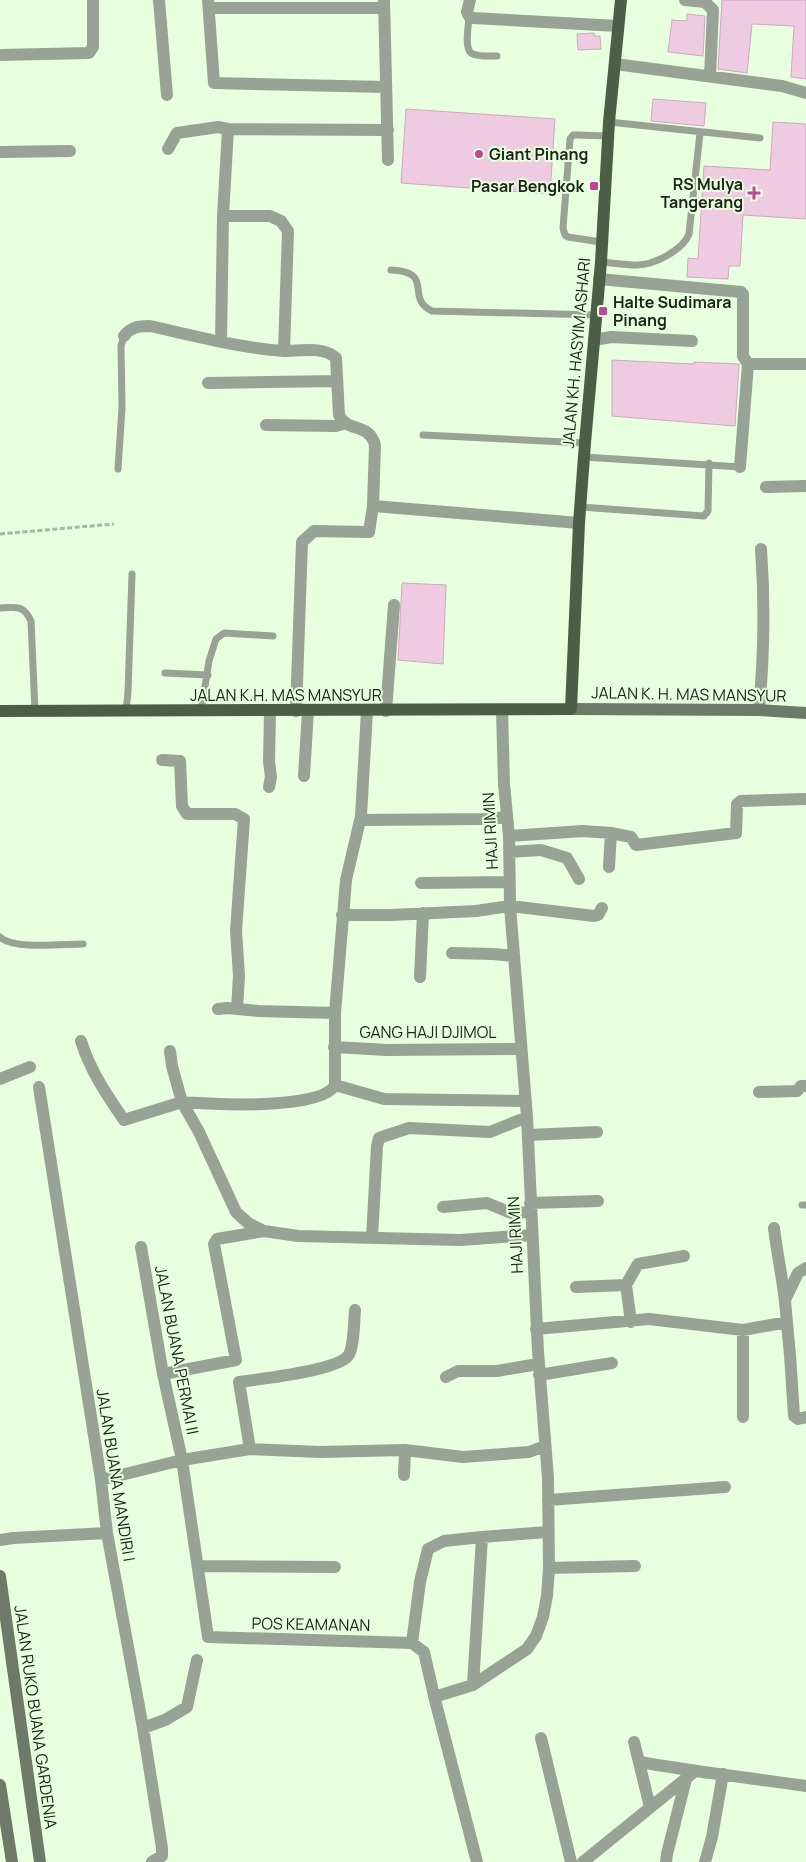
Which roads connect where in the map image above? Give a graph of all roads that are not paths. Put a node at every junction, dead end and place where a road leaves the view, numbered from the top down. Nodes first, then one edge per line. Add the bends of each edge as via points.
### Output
1 (93, 0) edge
2 (159, 0) edge
3 (470, 0) edge
4 (621, 0) edge
5 (685, 0) edge
6 (208, 4) edge
7 (384, 4) edge
8 (469, 16) junction
9 (618, 26) junction
10 (0, 55) edge
11 (497, 56) dead end
12 (615, 64) junction
13 (710, 76) junction
14 (385, 87) junction
15 (806, 93) edge
16 (167, 94) dead end
17 (609, 122) junction
18 (228, 129) junction
19 (388, 130) junction
20 (700, 132) junction
21 (608, 136) junction
22 (760, 138) dead end
23 (168, 149) dead end
24 (70, 151) dead end
25 (0, 152) edge
26 (388, 160) dead end
27 (223, 216) junction
28 (601, 242) junction
29 (601, 262) junction
30 (391, 270) dead end
31 (599, 279) junction
32 (596, 315) junction
33 (124, 336) joint
34 (594, 340) junction
35 (692, 341) dead end
36 (220, 342) junction
37 (284, 351) junction
38 (748, 364) junction
39 (806, 364) edge
40 (337, 381) junction
41 (208, 383) dead end
42 (346, 423) junction
43 (266, 425) dead end
44 (423, 435) dead end
45 (584, 443) junction
46 (584, 457) junction
47 (709, 463) junction
48 (740, 467) joint
49 (118, 469) dead end
50 (806, 486) edge
51 (766, 487) dead end
52 (373, 506) junction
53 (581, 507) junction
54 (579, 523) junction
55 (761, 550) dead end
56 (132, 574) dead end
57 (394, 605) dead end
58 (0, 608) edge
59 (272, 636) dead end
60 (166, 673) dead end
61 (208, 675) junction
62 (571, 709) junction
63 (502, 710) junction
64 (759, 710) junction
65 (0, 711) edge
66 (35, 711) junction
67 (126, 711) junction
68 (201, 711) junction
69 (270, 711) junction
70 (302, 711) junction
71 (367, 711) junction
72 (386, 711) junction
73 (806, 712) edge
74 (162, 760) dead end
75 (304, 776) dead end
76 (269, 787) dead end
77 (806, 799) edge
78 (506, 817) junction
79 (361, 820) junction
80 (611, 834) junction
81 (509, 836) junction
82 (509, 852) junction
83 (609, 867) dead end
84 (579, 879) dead end
85 (509, 882) junction
86 (422, 884) dead end
87 (510, 906) junction
88 (602, 908) dead end
89 (423, 913) junction
90 (342, 914) junction
91 (0, 937) edge
92 (83, 944) dead end
93 (452, 953) dead end
94 (514, 956) junction
95 (420, 977) dead end
96 (218, 1009) dead end
97 (237, 1009) junction
98 (334, 1013) junction
99 (81, 1041) dead end
100 (334, 1047) junction
101 (521, 1049) junction
102 (170, 1051) dead end
103 (30, 1067) dead end
104 (0, 1079) edge
105 (335, 1085) junction
106 (806, 1086) edge
107 (39, 1087) dead end
108 (759, 1092) dead end
109 (525, 1101) junction
110 (182, 1102) junction
111 (527, 1118) junction
112 (597, 1132) dead end
113 (528, 1135) junction
114 (598, 1201) dead end
115 (443, 1207) dead end
116 (530, 1207) junction
117 (774, 1228) dead end
118 (264, 1231) junction
119 (532, 1234) junction
120 (372, 1238) junction
121 (141, 1246) dead end
122 (684, 1256) dead end
123 (806, 1268) edge
124 (626, 1285) junction
125 (576, 1287) dead end
126 (785, 1300) junction
127 (355, 1310) dead end
128 (631, 1322) junction
129 (787, 1322) junction
130 (536, 1330) junction
131 (743, 1330) junction
132 (612, 1363) dead end
133 (539, 1369) junction
134 (163, 1374) junction
135 (446, 1377) dead end
136 (743, 1417) dead end
137 (806, 1417) edge
138 (545, 1446) junction
139 (250, 1449) junction
140 (405, 1450) junction
141 (182, 1460) junction
142 (404, 1475) dead end
143 (101, 1480) junction
144 (725, 1487) dead end
145 (548, 1500) junction
146 (547, 1532) junction
147 (107, 1533) junction
148 (482, 1537) junction
149 (0, 1540) edge
150 (199, 1566) junction
151 (635, 1566) dead end
152 (335, 1567) dead end
153 (549, 1568) junction
154 (0, 1576) edge
155 (208, 1637) joint
156 (412, 1643) junction
157 (197, 1660) dead end
158 (473, 1685) junction
159 (435, 1699) junction
160 (143, 1728) junction
161 (542, 1738) dead end
162 (634, 1742) dead end
163 (640, 1762) junction
164 (723, 1774) junction
165 (690, 1775) junction
166 (0, 1785) edge
167 (806, 1786) edge
168 (650, 1807) junction
169 (12, 1862) edge
170 (40, 1862) edge
171 (152, 1862) edge
172 (477, 1862) edge
173 (571, 1862) edge
174 (583, 1862) edge
175 (666, 1862) edge
176 (705, 1862) edge

1 - 10 street via 93,47 89,53
2 - 16 street
3 - 8 street
4 - 9 main road, JALAN KH. HASYIM ASHARI
5 - 13 street via 705,2 713,10
6 - 7 street
6 - 14 street via 214,83
7 - 14 street
8 - 9 street
8 - 11 lane via 469,52
9 - 12 main road, JALAN KH. HASYIM ASHARI
12 - 13 street
12 - 17 main road, JALAN KH. HASYIM ASHARI
13 - 15 street via 782,86
14 - 19 street
17 - 20 lane
17 - 21 main road, JALAN KH. HASYIM ASHARI
18 - 19 street
18 - 23 street via 218,127 177,133
18 - 27 street
19 - 26 street
20 - 22 lane
20 - 29 lane via 686,241 666,256 651,262 638,265
21 - 28 main road, JALAN KH. HASYIM ASHARI
21 - 28 lane via 577,134 570,139 563,228 568,237
24 - 25 street
27 - 36 street
27 - 37 street via 270,216 281,221 288,230
28 - 29 main road, JALAN KH. HASYIM ASHARI
29 - 31 main road, JALAN KH. HASYIM ASHARI
30 - 32 lane via 414,275 420,301 432,311
31 - 32 main road, JALAN KH. HASYIM ASHARI
31 - 38 street via 740,292 744,296 743,356
32 - 34 main road, JALAN KH. HASYIM ASHARI
33 - 36 street via 139,326 150,326
33 - 49 lane via 121,346 122,408
34 - 35 street via 611,337
34 - 45 main road, JALAN KH. HASYIM ASHARI
36 - 37 street
37 - 40 street via 332,353 336,358
38 - 39 street
38 - 48 street
40 - 41 street
40 - 42 street via 339,415
42 - 43 street via 336,426
42 - 52 street via 373,437
44 - 45 lane
45 - 46 main road, JALAN KH. HASYIM ASHARI
46 - 47 lane
46 - 53 main road, JALAN KH. HASYIM ASHARI
47 - 48 lane
47 - 53 lane via 708,511 704,516
50 - 51 street
52 - 54 street
52 - 70 street via 368,532 314,531 302,542
53 - 54 main road, JALAN KH. HASYIM ASHARI
54 - 62 main road, JALAN KH. HASYIM ASHARI
55 - 64 street via 763,670
56 - 67 lane
57 - 72 street
58 - 66 lane via 17,607 27,612 32,622
59 - 61 lane via 224,633 216,639
60 - 61 lane
61 - 68 lane
62 - 63 main road, JALAN K.H. MAS MANSYUR
62 - 64 street, JALAN K. H. MAS MANSYUR
63 - 72 main road, JALAN K.H. MAS MANSYUR
63 - 78 street, HAJI RIMIN
64 - 73 street, JALAN K. H. MAS MANSYUR
65 - 66 main road, JALAN K.H. MAS MANSYUR
66 - 67 main road, JALAN K.H. MAS MANSYUR
67 - 68 main road, JALAN K.H. MAS MANSYUR
68 - 69 main road, JALAN K.H. MAS MANSYUR
69 - 70 main road, JALAN K.H. MAS MANSYUR
69 - 76 street
70 - 71 main road, JALAN K.H. MAS MANSYUR
70 - 75 street
71 - 72 main road, JALAN K.H. MAS MANSYUR
71 - 79 street
74 - 97 street via 180,761 182,806 187,814 235,814 244,819 236,930
77 - 80 street via 741,801 737,804 736,833 636,844 631,837
78 - 79 street
78 - 81 street, HAJI RIMIN
79 - 90 street via 346,880
80 - 81 street via 582,831
80 - 83 street
81 - 82 street, HAJI RIMIN
82 - 84 street via 541,850 567,858
82 - 85 street, HAJI RIMIN
85 - 86 street
85 - 87 street, HAJI RIMIN
87 - 88 street via 594,916
87 - 89 street
87 - 94 street, HAJI RIMIN
89 - 90 street
89 - 95 street
90 - 98 street
91 - 92 lane via 29,945
93 - 94 street
94 - 101 street, HAJI RIMIN
96 - 97 street
97 - 98 street
98 - 100 street
99 - 110 street via 96,1078 124,1120
100 - 101 street, GANG HAJI DJIMOL
100 - 105 street
101 - 109 street, HAJI RIMIN
102 - 110 street
103 - 104 street
105 - 109 street via 384,1099
105 - 110 street via 326,1094 282,1104
106 - 108 street via 796,1091
107 - 143 street, JALAN BUANA MANDIRI I
109 - 111 street, HAJI RIMIN
110 - 118 street via 236,1212
111 - 113 street, HAJI RIMIN
111 - 120 street via 490,1132 409,1128 379,1138
112 - 113 street
113 - 116 street, HAJI RIMIN
114 - 116 street
115 - 116 street via 487,1203 511,1213
116 - 119 street, HAJI RIMIN
117 - 126 street
118 - 120 street via 298,1236
118 - 134 street via 223,1237 214,1244 236,1360
119 - 120 street via 460,1240
119 - 130 street, HAJI RIMIN
121 - 134 street, JALAN BUANA PERMAI II
122 - 124 street via 638,1264
123 - 126 street via 798,1273
124 - 125 street
124 - 128 street
126 - 129 street
127 - 139 street via 350,1352 343,1360 311,1371 239,1382
128 - 130 street
128 - 131 street via 649,1319
129 - 131 street
129 - 137 street via 794,1416
130 - 133 street, HAJI RIMIN
131 - 136 street
132 - 133 street
133 - 135 street via 458,1371
133 - 138 street, HAJI RIMIN
134 - 141 street, JALAN BUANA PERMAI II
138 - 140 street via 529,1452 463,1457
138 - 145 street, HAJI RIMIN
139 - 140 street via 320,1452
139 - 141 street
140 - 142 street
141 - 143 street
141 - 150 street, JALAN BUANA PERMAI II
143 - 147 street, JALAN BUANA MANDIRI I
144 - 145 street
145 - 146 street, HAJI RIMIN
146 - 148 street
146 - 153 street, HAJI RIMIN
147 - 149 street
147 - 160 street, JALAN BUANA MANDIRI I
148 - 156 street via 444,1542 428,1550
148 - 158 street
150 - 152 street
150 - 155 street, JALAN BUANA PERMAI II
151 - 153 street
153 - 158 street, HAJI RIMIN via 543,1617 536,1636 527,1648
154 - 170 street, JALAN RUKO BUANA GARDENIA
155 - 156 street, POS KEAMANAN
156 - 159 street via 424,1652
157 - 160 street via 187,1707
158 - 159 street, HAJI RIMIN
159 - 172 street
160 - 171 street, JALAN BUANA MANDIRI I via 162,1848 162,1856
161 - 173 street
162 - 163 street
163 - 165 street
163 - 168 street
164 - 165 street
164 - 167 street
164 - 176 street
165 - 168 street
165 - 175 street
166 - 169 street
168 - 174 street

